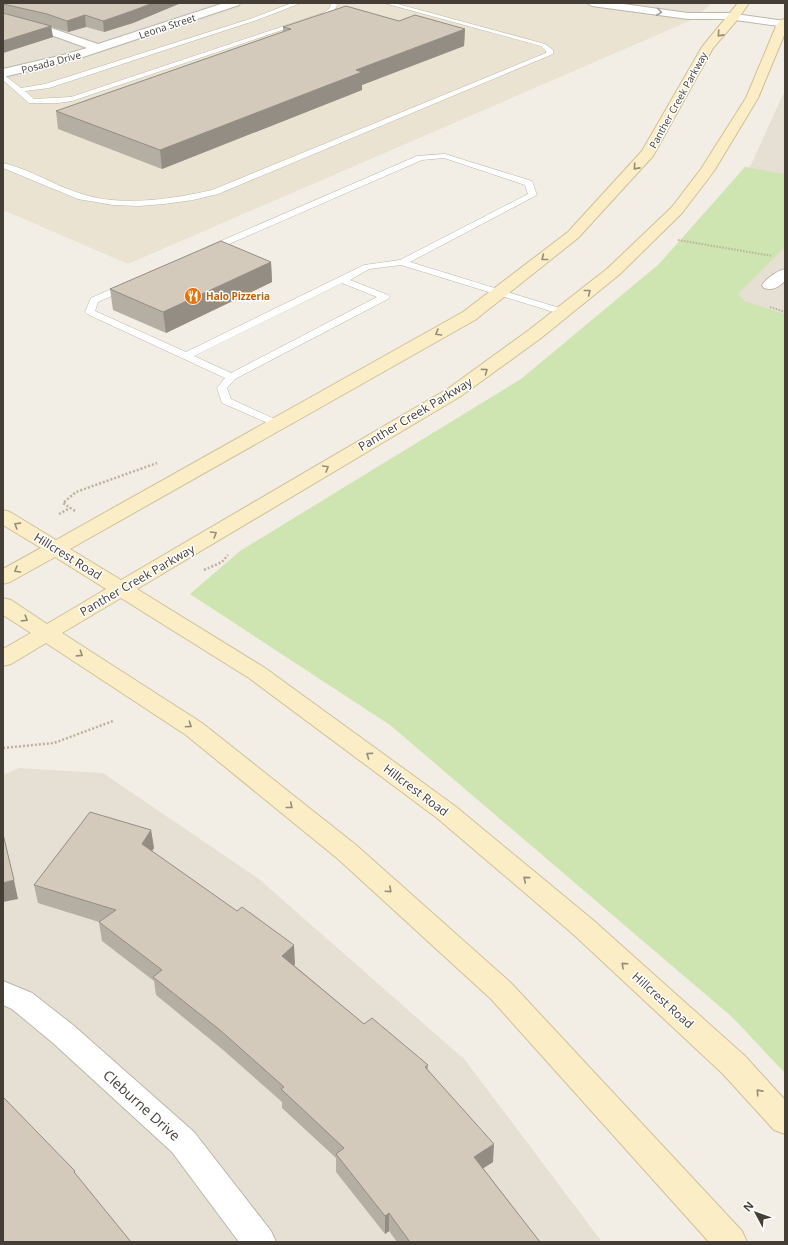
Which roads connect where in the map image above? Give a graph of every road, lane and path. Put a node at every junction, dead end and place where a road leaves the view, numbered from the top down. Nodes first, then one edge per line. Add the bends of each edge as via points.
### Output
1 (235, 3) edge
2 (298, 3) edge
3 (332, 3) edge
4 (387, 3) edge
5 (592, 3) edge
6 (660, 3) edge
7 (744, 3) edge
8 (731, 17) junction
9 (3, 19) edge
10 (784, 23) edge
11 (99, 48) junction
12 (3, 75) edge
13 (19, 90) junction
14 (3, 165) edge
15 (673, 239) dead end
16 (202, 253) edge
17 (777, 256) dead end
18 (402, 262) junction
19 (785, 274) edge
20 (342, 280) junction
21 (137, 281) edge
22 (785, 292) edge
23 (498, 293) junction
24 (563, 312) junction
25 (186, 356) junction
26 (231, 377) junction
27 (277, 424) junction
28 (163, 461) dead end
29 (70, 508) junction
30 (77, 512) dead end
31 (59, 514) dead end
32 (3, 516) edge
33 (55, 549) junction
34 (3, 578) edge
35 (120, 589) junction
36 (3, 606) edge
37 (47, 633) junction
38 (3, 659) edge
39 (113, 721) dead end
40 (3, 748) edge
41 (3, 992) edge
42 (785, 1121) edge
43 (258, 1242) edge
44 (730, 1242) edge

1 - 11 street, Leona Street
2 - 13 lane via 46,86
3 - 13 lane via 332,10 325,14 72,99 58,102 32,101
4 - 14 lane via 543,45 550,50 550,54 223,189 193,197 139,203 96,200 81,197
5 -> 8 street via 688,16
6 - 8 street
7 - 8 main road, Panther Creek Parkway
8 - 10 street
8 -> 23 main road, Panther Creek Parkway via 708,47 648,153 573,235
9 - 11 street
24 -> 10 main road, Panther Creek Parkway via 614,271 666,222 707,171 752,98
11 - 12 street, Posada Drive
12 - 13 lane
15 - 17 path
16 - 18 lane via 420,158 445,156 529,183 533,195
18 - 20 lane via 367,267
18 - 23 lane
19 - 22 street via 770,285
20 - 25 lane
20 - 26 lane via 385,297
21 - 25 lane via 94,300 90,312
23 - 24 lane
23 -> 27 main road, Panther Creek Parkway via 469,316
35 -> 24 main road, Panther Creek Parkway via 455,392
25 - 26 lane
26 - 27 lane via 222,388 226,401
27 - 33 main road, Panther Creek Parkway
28 - 29 path via 76,492 63,503
29 - 30 path
29 - 31 path
33 -> 32 main road, Hillcrest Road
33 -> 34 main road, Panther Creek Parkway
33 - 35 main road, Hillcrest Road
35 - 37 main road, Panther Creek Parkway
42 -> 35 main road, Hillcrest Road via 729,1060 583,927 446,812 257,672
36 -> 37 main road
37 - 38 main road, Panther Creek Parkway
37 -> 44 main road via 194,728 353,858 501,991
39 - 40 path via 54,744
41 - 43 street, Cleburne Drive via 22,1001 63,1034 183,1142

